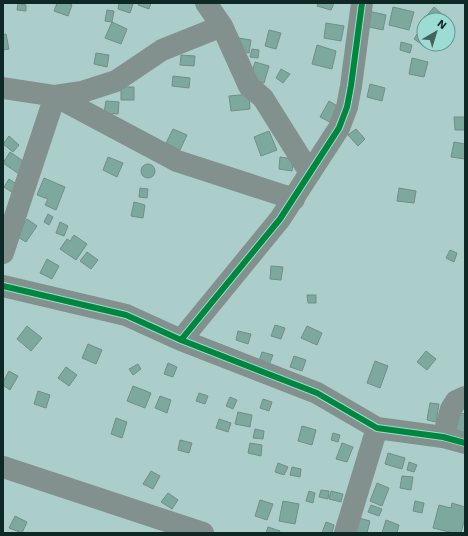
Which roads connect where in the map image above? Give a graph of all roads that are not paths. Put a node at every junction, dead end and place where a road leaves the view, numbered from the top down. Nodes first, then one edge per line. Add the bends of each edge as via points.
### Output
1 (206, 3) edge
2 (362, 3) edge
3 (222, 26) junction
4 (3, 88) edge
5 (55, 96) junction
6 (310, 173) junction
7 (294, 199) junction
8 (3, 253) edge
9 (3, 286) edge
10 (181, 340) junction
11 (465, 397) edge
12 (377, 428) junction
13 (443, 437) junction
14 (465, 443) edge
15 (3, 467) edge
16 (203, 533) edge
17 (344, 533) edge

1 - 3 street
2 - 6 street via 347,107 340,128
3 - 5 street via 162,50 116,81 82,92
3 - 6 street via 249,86 263,98
4 - 5 street
5 - 7 street via 177,160
5 - 8 street
6 - 7 street
7 - 10 street via 280,220
9 - 10 street via 126,315
10 - 12 street via 317,393
11 - 13 street via 456,401
12 - 13 street
12 - 17 street
13 - 14 street
15 - 16 street

